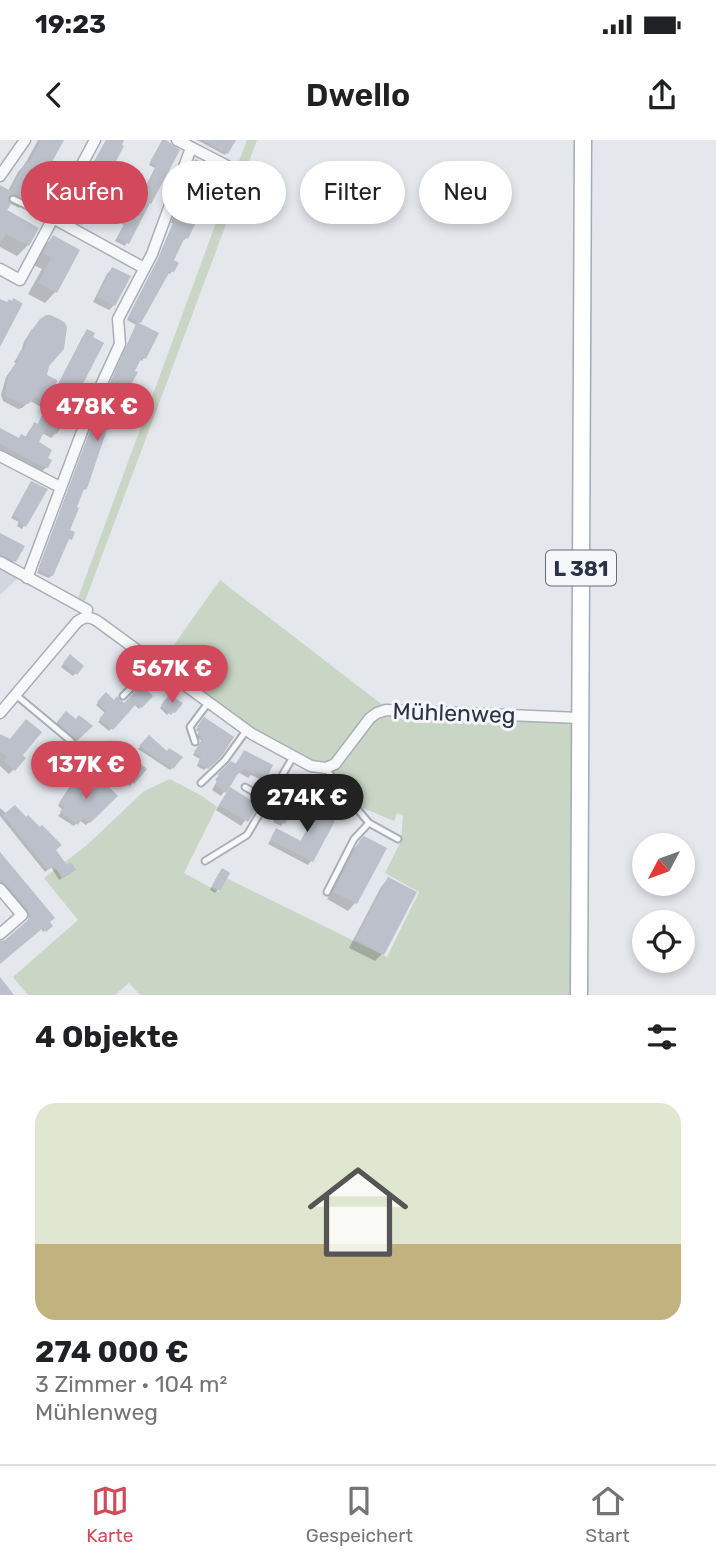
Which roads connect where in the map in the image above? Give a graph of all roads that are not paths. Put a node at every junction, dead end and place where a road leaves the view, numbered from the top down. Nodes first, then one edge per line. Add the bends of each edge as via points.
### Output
1 (25, 140) edge
2 (95, 140) edge
3 (177, 140) edge
4 (583, 140) edge
5 (191, 148) junction
6 (84, 161) edge
7 (217, 161) edge
8 (0, 176) edge
9 (13, 199) dead end
10 (21, 203) edge
11 (50, 224) edge
12 (64, 224) edge
13 (144, 268) junction
14 (0, 269) edge
15 (0, 456) edge
16 (60, 487) junction
17 (0, 562) edge
18 (27, 578) junction
19 (87, 610) dead end
20 (155, 664) junction
21 (16, 695) junction
22 (123, 696) dead end
23 (208, 704) junction
24 (0, 713) edge
25 (580, 718) junction
26 (246, 731) junction
27 (195, 742) dead end
28 (293, 757) junction
29 (327, 768) junction
30 (99, 777) dead end
31 (201, 783) dead end
32 (245, 786) dead end
33 (267, 800) junction
34 (369, 824) junction
35 (398, 839) dead end
36 (205, 861) dead end
37 (0, 889) edge
38 (327, 892) dead end
39 (0, 934) edge
40 (579, 995) edge

1 - 8 street
2 - 6 street
3 - 5 street
4 - 25 main road, L 381
5 - 7 street
5 - 13 street
9 - 10 lane
11 - 14 street via 20,280
12 - 13 street
13 - 16 street via 118,319 120,344
15 - 16 street
16 - 18 street
17 - 18 street
18 - 19 street
20 - 21 street via 85,617
20 - 22 lane
20 - 23 street
21 - 24 street
21 - 30 lane via 71,741 73,751
23 - 26 street
23 - 27 lane via 190,727
25 - 29 street, Mühlenweg via 386,710 370,718
25 - 40 main road, L 381
26 - 28 street
26 - 31 lane
28 - 29 street
28 - 33 lane
29 - 34 lane
32 - 33 lane
33 - 36 lane via 247,835
34 - 35 lane
34 - 38 lane via 354,839
37 - 39 street via 22,915

